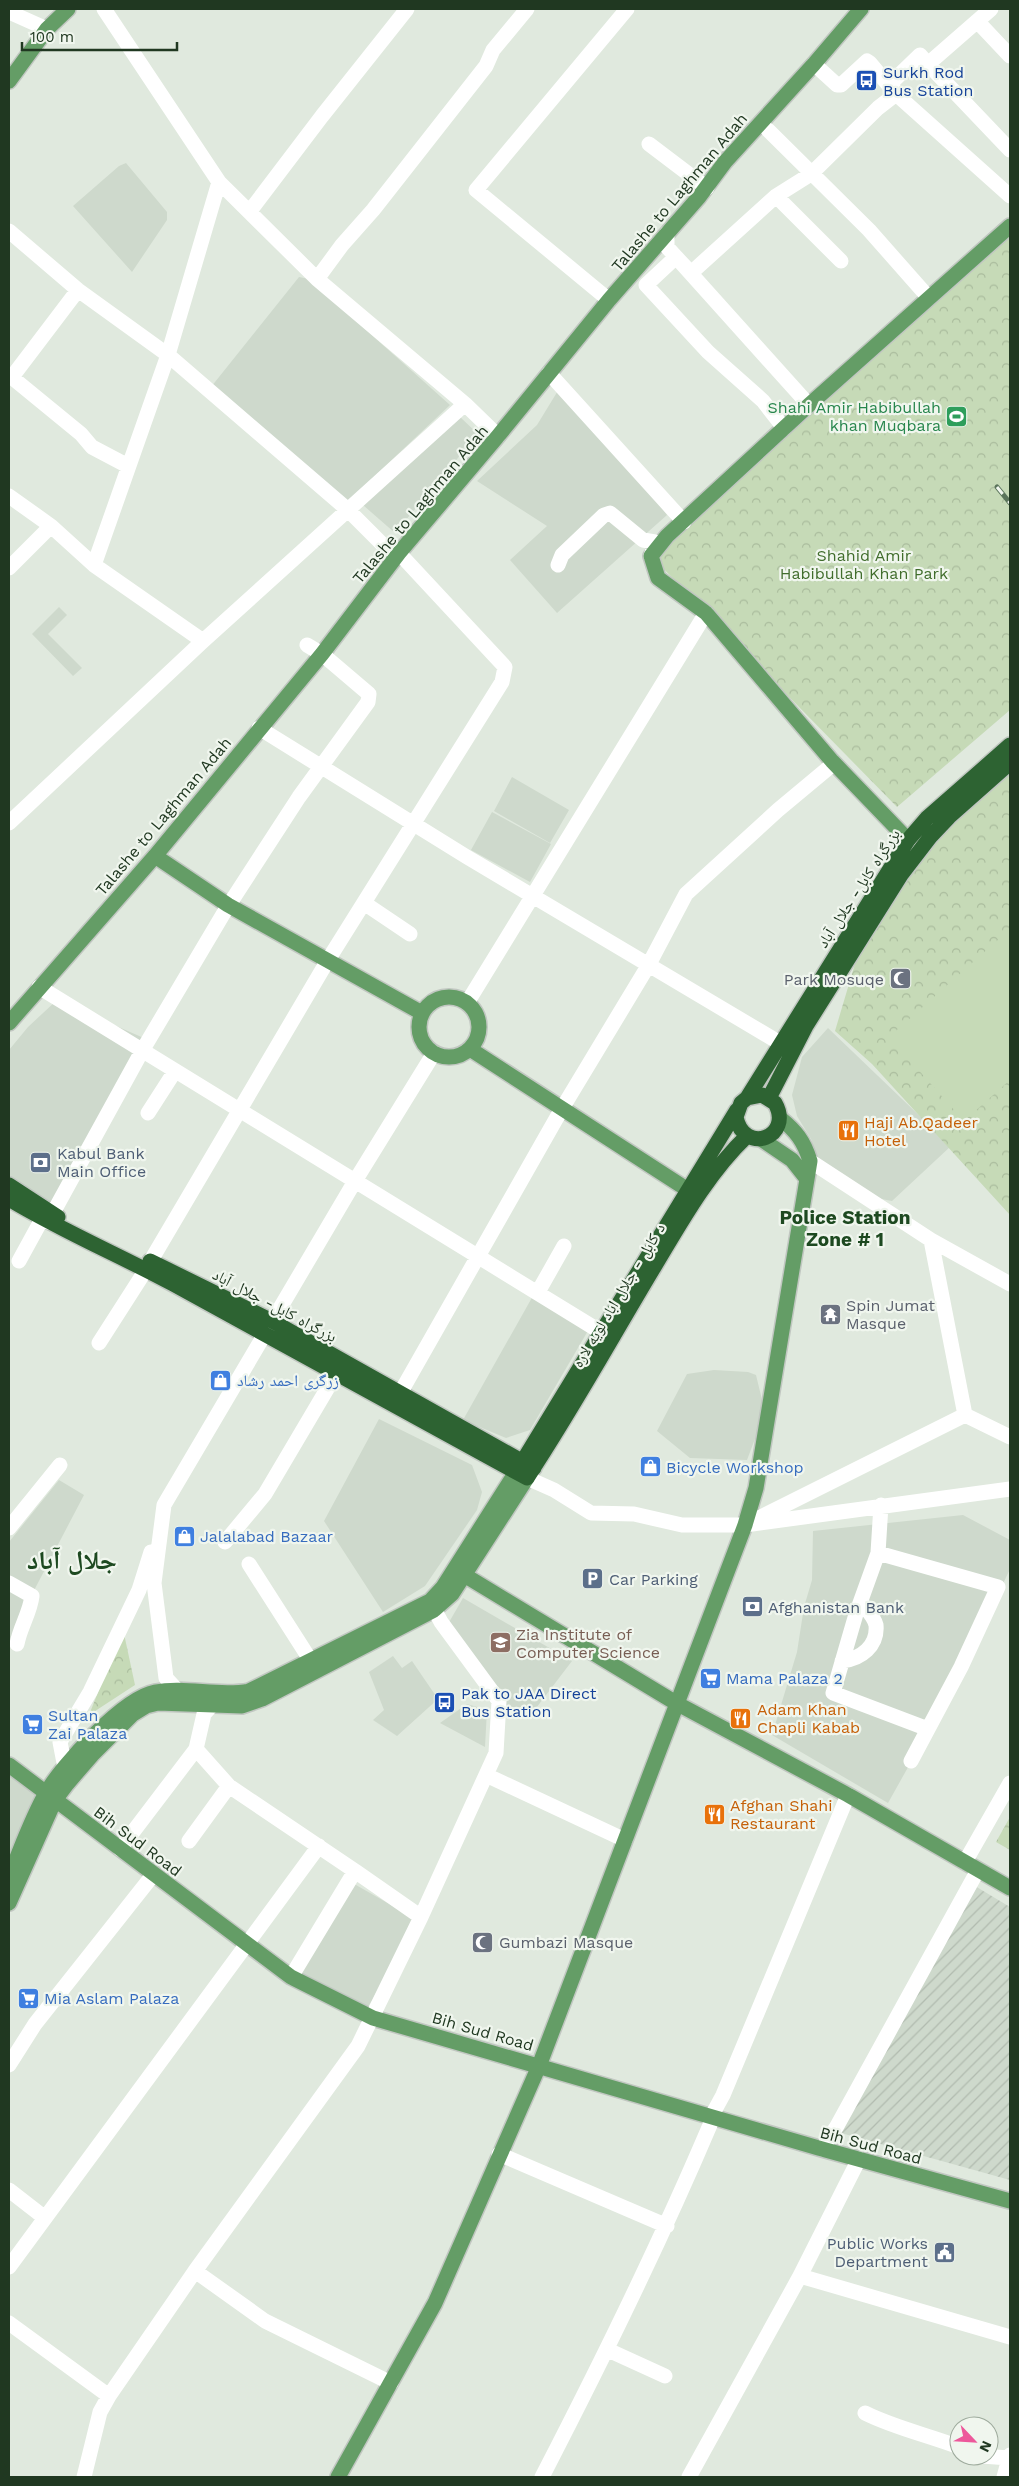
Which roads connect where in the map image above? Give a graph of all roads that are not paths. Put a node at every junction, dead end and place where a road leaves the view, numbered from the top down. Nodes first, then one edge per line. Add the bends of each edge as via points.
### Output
1 (68, 9) edge
2 (104, 9) edge
3 (407, 9) edge
4 (527, 9) edge
5 (627, 9) edge
6 (861, 9) edge
7 (991, 9) edge
8 (9, 12) edge
9 (978, 21) junction
10 (47, 29) junction
11 (1010, 56) edge
12 (814, 64) junction
13 (928, 64) junction
14 (9, 81) edge
15 (896, 94) junction
16 (768, 130) dead end
17 (649, 144) dead end
18 (1010, 150) edge
19 (811, 174) junction
20 (219, 182) junction
21 (707, 188) junction
22 (776, 196) junction
23 (1010, 196) edge
24 (250, 211) junction
25 (1010, 226) edge
26 (9, 231) edge
27 (668, 233) junction
28 (841, 261) dead end
29 (692, 273) junction
30 (317, 280) junction
31 (78, 290) junction
32 (929, 298) junction
33 (610, 300) junction
34 (168, 355) junction
35 (549, 373) junction
36 (10, 376) edge
37 (465, 404) junction
38 (809, 405) junction
39 (784, 428) junction
40 (498, 436) junction
41 (128, 466) junction
42 (9, 496) edge
43 (348, 510) junction
44 (684, 522) junction
45 (51, 526) junction
46 (399, 554) junction
47 (651, 556) junction
48 (94, 565) junction
49 (558, 565) dead end
50 (9, 568) edge
51 (706, 613) junction
52 (203, 641) junction
53 (306, 645) dead end
54 (322, 654) junction
55 (259, 728) junction
56 (1010, 745) edge
57 (832, 761) junction
58 (1010, 763) edge
59 (322, 766) junction
60 (9, 823) edge
61 (414, 824) junction
62 (908, 840) junction
63 (155, 856) junction
64 (532, 896) junction
65 (364, 903) junction
66 (228, 905) junction
67 (410, 934) dead end
68 (328, 960) junction
69 (648, 966) junction
70 (39, 987) junction
71 (467, 1002) junction
72 (422, 1013) junction
73 (9, 1023) edge
74 (780, 1043) junction
75 (470, 1049) junction
76 (142, 1051) junction
77 (434, 1053) junction
78 (175, 1070) junction
79 (747, 1098) junction
80 (769, 1098) junction
81 (562, 1108) junction
82 (238, 1110) junction
83 (737, 1110) junction
84 (148, 1113) dead end
85 (780, 1118) junction
86 (754, 1138) junction
87 (810, 1161) junction
88 (807, 1179) junction
89 (355, 1181) junction
90 (9, 1185) edge
91 (688, 1190) junction
92 (9, 1199) edge
93 (48, 1219) junction
94 (931, 1240) junction
95 (564, 1246) dead end
96 (477, 1256) junction
97 (19, 1261) dead end
98 (148, 1266) junction
99 (1010, 1284) edge
100 (538, 1292) junction
101 (269, 1328) junction
102 (602, 1332) junction
103 (99, 1343) dead end
104 (332, 1370) junction
105 (397, 1398) junction
106 (965, 1415) junction
107 (1010, 1437) edge
108 (60, 1465) dead end
109 (525, 1470) junction
110 (1010, 1489) edge
111 (164, 1505) junction
112 (881, 1505) junction
113 (745, 1525) junction
114 (9, 1528) edge
115 (225, 1542) dead end
116 (878, 1554) junction
117 (249, 1564) dead end
118 (460, 1572) junction
119 (9, 1583) edge
120 (861, 1602) junction
121 (432, 1606) junction
122 (17, 1644) dead end
123 (311, 1661) junction
124 (842, 1661) junction
125 (178, 1696) junction
126 (676, 1703) junction
127 (212, 1705) junction
128 (928, 1728) junction
129 (196, 1749) junction
130 (911, 1761) dead end
131 (9, 1765) edge
132 (65, 1768) junction
133 (486, 1775) junction
134 (1010, 1783) edge
135 (229, 1786) junction
136 (848, 1795) junction
137 (51, 1796) junction
138 (625, 1840) junction
139 (188, 1841) dead end
140 (319, 1846) junction
141 (120, 1849) junction
142 (965, 1862) junction
143 (978, 1870) junction
144 (355, 1871) junction
145 (153, 1874) junction
146 (9, 1877) edge
147 (1010, 1888) edge
148 (9, 1903) edge
149 (421, 1918) junction
150 (247, 1946) junction
151 (291, 1977) junction
152 (373, 2018) junction
153 (9, 2064) edge
154 (539, 2066) junction
155 (711, 2117) junction
156 (822, 2149) junction
157 (499, 2154) junction
158 (859, 2159) junction
159 (9, 2190) edge
160 (1010, 2201) edge
161 (45, 2218) junction
162 (667, 2226) junction
163 (9, 2267) edge
164 (195, 2271) junction
165 (800, 2276) junction
166 (9, 2322) edge
167 (1010, 2337) edge
168 (608, 2350) junction
169 (665, 2376) dead end
170 (391, 2383) junction
171 (109, 2396) junction
172 (865, 2413) dead end
173 (949, 2443) edge
174 (1010, 2457) edge
175 (84, 2477) edge
176 (338, 2477) edge
177 (542, 2477) edge
178 (689, 2477) edge
179 (1004, 2477) edge

1 - 10 main road
2 - 20 street
3 - 24 street
4 - 30 street via 493,50 480,74
5 - 33 street via 476,190
6 - 12 main road, Talashe to Laghman Adah
7 - 9 street
8 - 10 street
9 - 11 street
9 - 13 street
10 - 14 main road
12 - 15 street via 841,85 866,61
12 - 21 main road, Talashe to Laghman Adah via 725,162
13 - 15 street via 920,55 891,83
13 - 18 street
15 - 19 street
15 - 23 street
16 - 19 street
17 - 21 street
19 - 22 street
19 - 32 street via 869,230
20 - 24 street
20 - 34 street
21 - 27 main road, Talashe to Laghman Adah
22 - 28 street
22 - 29 street
24 - 30 street
25 - 32 main road
26 - 31 street
27 - 29 street via 667,247
27 - 33 main road, Talashe to Laghman Adah
29 - 38 street
29 - 39 street via 676,258 646,285 708,352 763,401
30 - 37 street
31 - 34 street
31 - 36 street
32 - 38 main road
33 - 35 main road, Talashe to Laghman Adah
34 - 41 street
34 - 43 street
35 - 40 main road, Talashe to Laghman Adah
35 - 44 street
36 - 41 street via 81,434 92,447
37 - 40 street
37 - 43 street
38 - 39 main road
39 - 44 main road
40 - 46 main road, Talashe to Laghman Adah
41 - 48 street
42 - 45 street
43 - 46 street via 386,548
43 - 52 street
44 - 47 main road
45 - 48 street
45 - 50 street
46 - 54 main road, Talashe to Laghman Adah
46 - 61 street via 505,667 502,682
47 - 49 street via 654,542 643,540 610,513 562,555
47 - 51 main road via 658,578
48 - 52 street
51 - 57 main road
51 - 64 street
52 - 60 street
53 - 54 street
54 - 55 main road, Talashe to Laghman Adah
54 - 59 street via 369,694 368,702
55 - 59 street
55 - 63 main road, Talashe to Laghman Adah
56 - 62 highway, بزرگراه کابل- جلال آباد via 927,818
57 - 62 main road
57 - 69 street via 832,765 686,894
58 - 80 highway, بزرگراه کابل- جلال آباد via 949,817 901,875 806,1026
59 - 61 street
59 - 66 street
61 - 64 street
61 - 65 street
62 - 74 highway, بزرگراه کابل- جلال آباد
63 - 66 main road
63 - 70 main road, Talashe to Laghman Adah
64 - 69 street
64 - 71 street
65 - 67 street
65 - 68 street
66 - 68 main road
66 - 76 street
68 - 72 main road
68 - 82 street
69 - 74 street
69 - 81 street
70 - 73 main road, Talashe to Laghman Adah
70 - 76 street
71 - 72 main road via 448,996 437,998
71 - 75 main road via 479,1022 478,1033
72 - 77 main road via 418,1024 420,1036
74 - 79 highway, بزرگراه کابل- جلال آباد
75 - 77 main road via 453,1057
75 - 81 main road
76 - 78 street
76 - 93 street
77 - 89 street
78 - 82 street
78 - 84 street
79 - 80 highway via 755,1095
79 - 83 highway
80 - 85 highway via 779,1110
81 - 91 main road
81 - 96 street
82 - 89 street
82 - 98 street
83 - 86 highway via 738,1125
83 - 91 highway
85 - 86 highway via 774,1132
85 - 87 main road via 794,1128 804,1142
86 - 88 main road via 792,1160
86 - 109 highway, د کابل - جلال اباد لویه لاره via 734,1149 712,1177
87 - 88 main road
87 - 94 street
88 - 113 main road via 756,1488
89 - 96 street
89 - 101 street
90 - 93 highway, بزرگراه کابل- جلال آباد
91 - 102 highway
92 - 93 highway, بزرگراه کابل- جلال آباد
93 - 97 street
93 - 98 highway, بزرگراه کابل- جلال آباد
94 - 99 street
94 - 106 street
95 - 100 street
96 - 100 street
96 - 105 street
98 - 101 highway, بزرگراه کابل- جلال آباد
98 - 103 street
100 - 102 street
101 - 104 highway, بزرگراه کابل- جلال آباد
101 - 105 highway, بزرگراه کابل- جلال آباد
101 - 111 street
102 - 109 highway
104 - 105 highway, بزرگراه کابل- جلال آباد
104 - 115 street via 330,1384 265,1494
105 - 109 highway, بزرگراه کابل- جلال آباد
106 - 107 street
106 - 113 street
108 - 114 street
109 - 113 street via 541,1472 554,1490 591,1513 634,1514 682,1525
109 - 118 main road
110 - 112 street
111 - 125 street via 154,1583 166,1678
111 - 132 street via 139,1590 90,1692 60,1742
112 - 113 street
112 - 116 street
113 - 126 main road
116 - 120 street
116 - 128 street via 998,1587
117 - 123 street
118 - 121 main road via 452,1594
118 - 126 main road
119 - 122 street via 32,1596
120 - 124 street
120 - 124 street via 876,1624 875,1637 862,1656
121 - 123 main road
121 - 127 main road via 262,1699 242,1706
121 - 133 street via 499,1701 496,1753
123 - 125 main road via 249,1692
124 - 128 street via 833,1693
125 - 127 main road
125 - 132 main road via 156,1692 134,1699 85,1744
125 - 137 main road via 146,1706 133,1714
126 - 136 main road
126 - 138 main road
127 - 129 street via 204,1714
128 - 130 street
129 - 135 street
129 - 141 street
131 - 137 main road, Bih Sud Road
132 - 137 main road
133 - 138 street
133 - 149 street
134 - 142 street
135 - 139 street
135 - 140 street
136 - 142 main road
136 - 155 street via 723,2096
137 - 141 main road, Bih Sud Road
137 - 146 main road
137 - 148 main road
138 - 154 main road
140 - 144 street
140 - 150 street
141 - 145 main road, Bih Sud Road
142 - 143 main road
143 - 147 main road
143 - 156 street
144 - 149 street
144 - 151 street
145 - 150 main road, Bih Sud Road
145 - 153 street via 35,2024
149 - 152 street
150 - 151 main road, Bih Sud Road
150 - 161 street
151 - 152 main road, Bih Sud Road
152 - 154 main road, Bih Sud Road
152 - 164 street via 358,2046
154 - 155 main road, Bih Sud Road
154 - 157 main road
155 - 156 main road, Bih Sud Road
155 - 162 street
156 - 158 main road, Bih Sud Road
157 - 162 street
157 - 170 main road via 435,2303
158 - 160 main road, Bih Sud Road
158 - 165 street
159 - 161 street
161 - 163 street
162 - 168 street
164 - 170 street via 265,2321
164 - 171 street
165 - 167 street
165 - 178 street
166 - 171 street
168 - 169 street
168 - 177 street
170 - 176 main road
171 - 175 street via 100,2412
172 - 173 street via 885,2423
174 - 179 street

